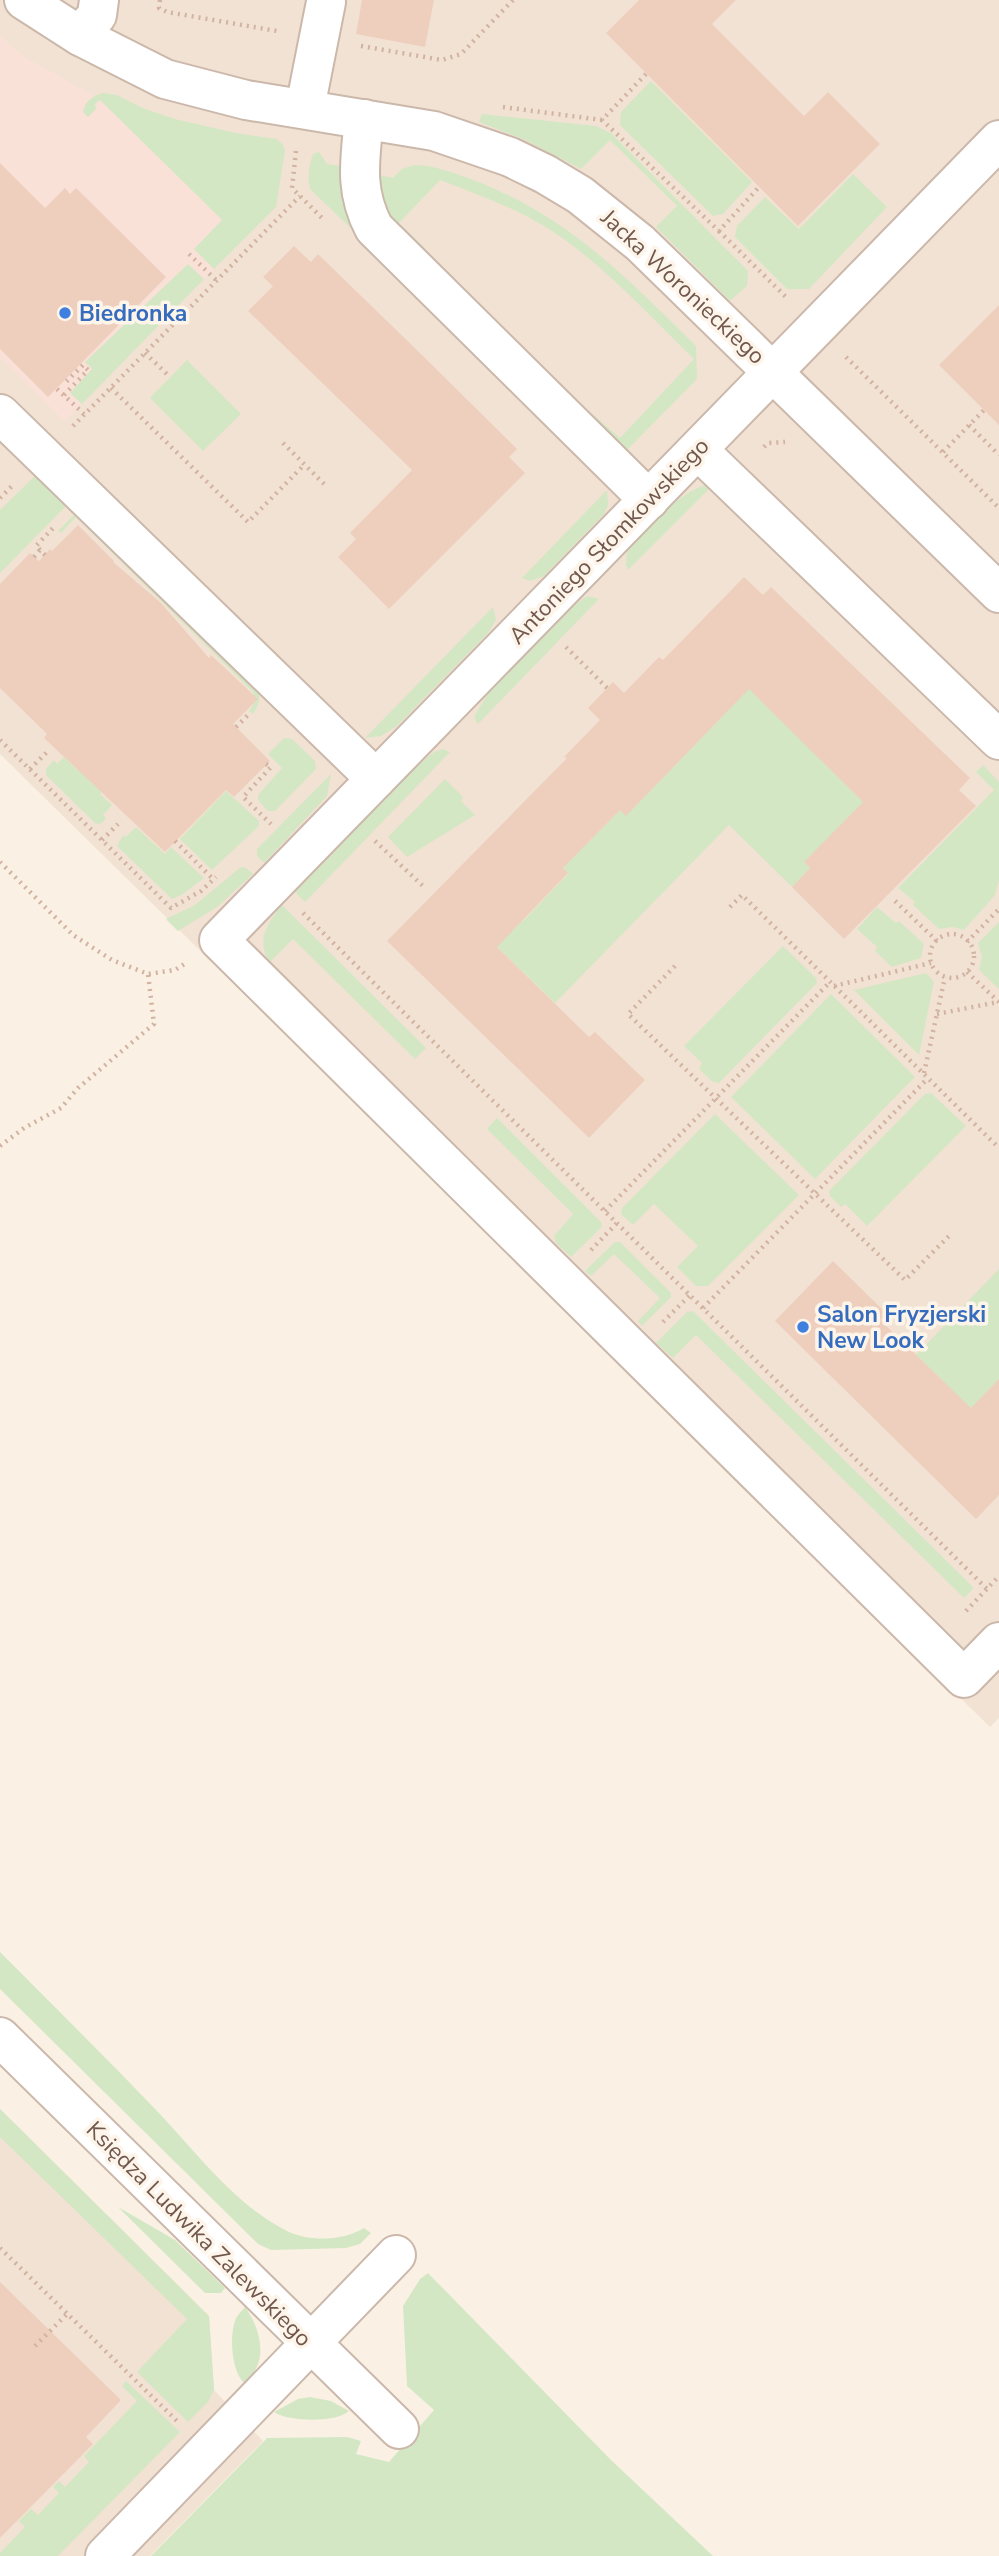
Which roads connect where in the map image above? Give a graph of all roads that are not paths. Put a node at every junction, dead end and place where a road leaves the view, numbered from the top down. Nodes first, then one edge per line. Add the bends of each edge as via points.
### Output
1 (24, 0) edge
2 (99, 0) edge
3 (326, 2) dead end
4 (80, 36) junction
5 (305, 108) junction
6 (364, 119) junction
7 (999, 140) edge
8 (774, 371) junction
9 (0, 414) edge
10 (698, 450) junction
11 (649, 500) junction
12 (999, 593) edge
13 (999, 740) edge
14 (376, 779) junction
15 (999, 1642) edge
16 (0, 2037) edge
17 (396, 2255) dead end
18 (312, 2345) junction
19 (399, 2428) dead end
20 (105, 2556) edge

1 - 4 street, Jacka Woronieckiego
2 - 4 street via 97,15
3 - 5 street
4 - 5 street, Jacka Woronieckiego via 165,79 246,100
5 - 6 street, Jacka Woronieckiego
6 - 8 street, Jacka Woronieckiego via 471,142 545,174 580,195 640,243
6 - 11 street via 360,192 374,228
7 - 8 street, Antoniego Słomkowskiego
8 - 10 street, Antoniego Słomkowskiego
8 - 12 street, Jacka Woronieckiego
9 - 14 street
10 - 11 street, Antoniego Słomkowskiego
10 - 13 street
11 - 14 street, Antoniego Słomkowskiego
14 - 15 street, Antoniego Słomkowskiego via 219,940 964,1678
16 - 18 street, Księdza Ludwika Zalewskiego
17 - 18 street
18 - 19 street, Księdza Ludwika Zalewskiego
18 - 20 street

